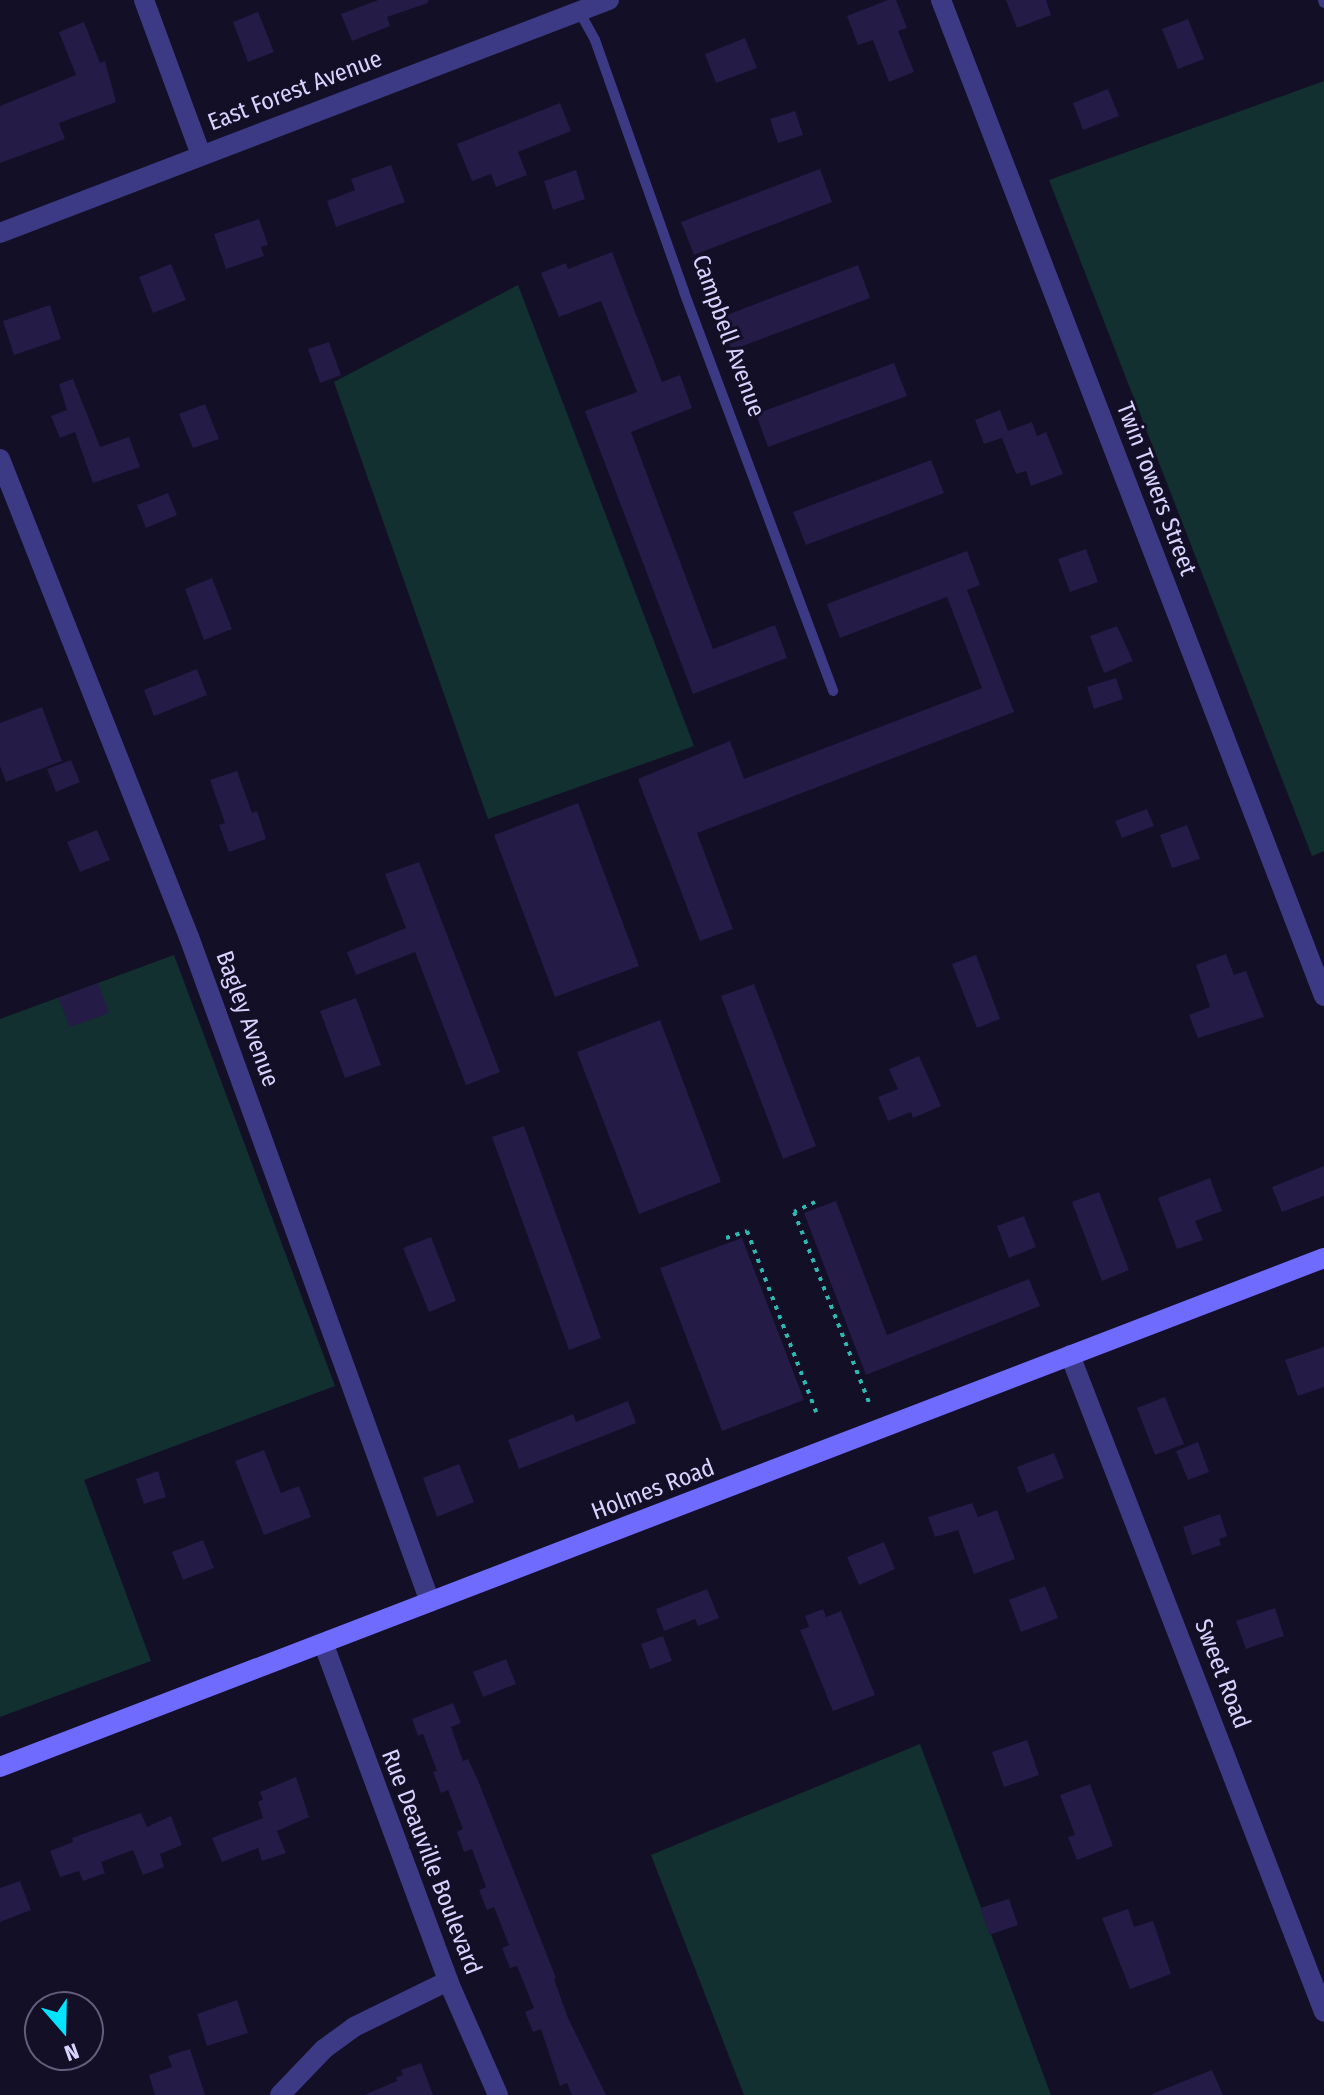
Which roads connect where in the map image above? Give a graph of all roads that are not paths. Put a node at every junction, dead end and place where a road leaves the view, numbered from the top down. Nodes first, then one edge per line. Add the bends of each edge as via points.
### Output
1 (144, 0) edge
2 (609, 0) edge
3 (941, 0) edge
4 (577, 6) edge
5 (201, 155) junction
6 (0, 233) edge
7 (0, 459) edge
8 (833, 691) dead end
9 (1324, 996) edge
10 (1324, 1258) edge
11 (1070, 1355) junction
12 (430, 1602) junction
13 (324, 1645) junction
14 (0, 1767) edge
15 (448, 1981) junction
16 (1324, 2012) edge
17 (280, 2095) edge
18 (498, 2095) edge

1 - 5 street
2 - 4 street, East Forest Avenue
3 - 9 street, Twin Towers Street
4 - 5 street, East Forest Avenue
4 - 8 lane, Campbell Avenue via 595,40
5 - 6 street, East Forest Avenue
7 - 12 street, Bagley Avenue via 189,937
10 - 11 main road, Holmes Road
11 - 12 main road, Holmes Road
11 - 16 street, Sweet Road
12 - 13 main road, Holmes Road
13 - 14 main road, Holmes Road
13 - 15 street, Rue Deauville Boulevard
15 - 17 street via 354,2027 324,2049
15 - 18 street, Rue Deauville Boulevard

